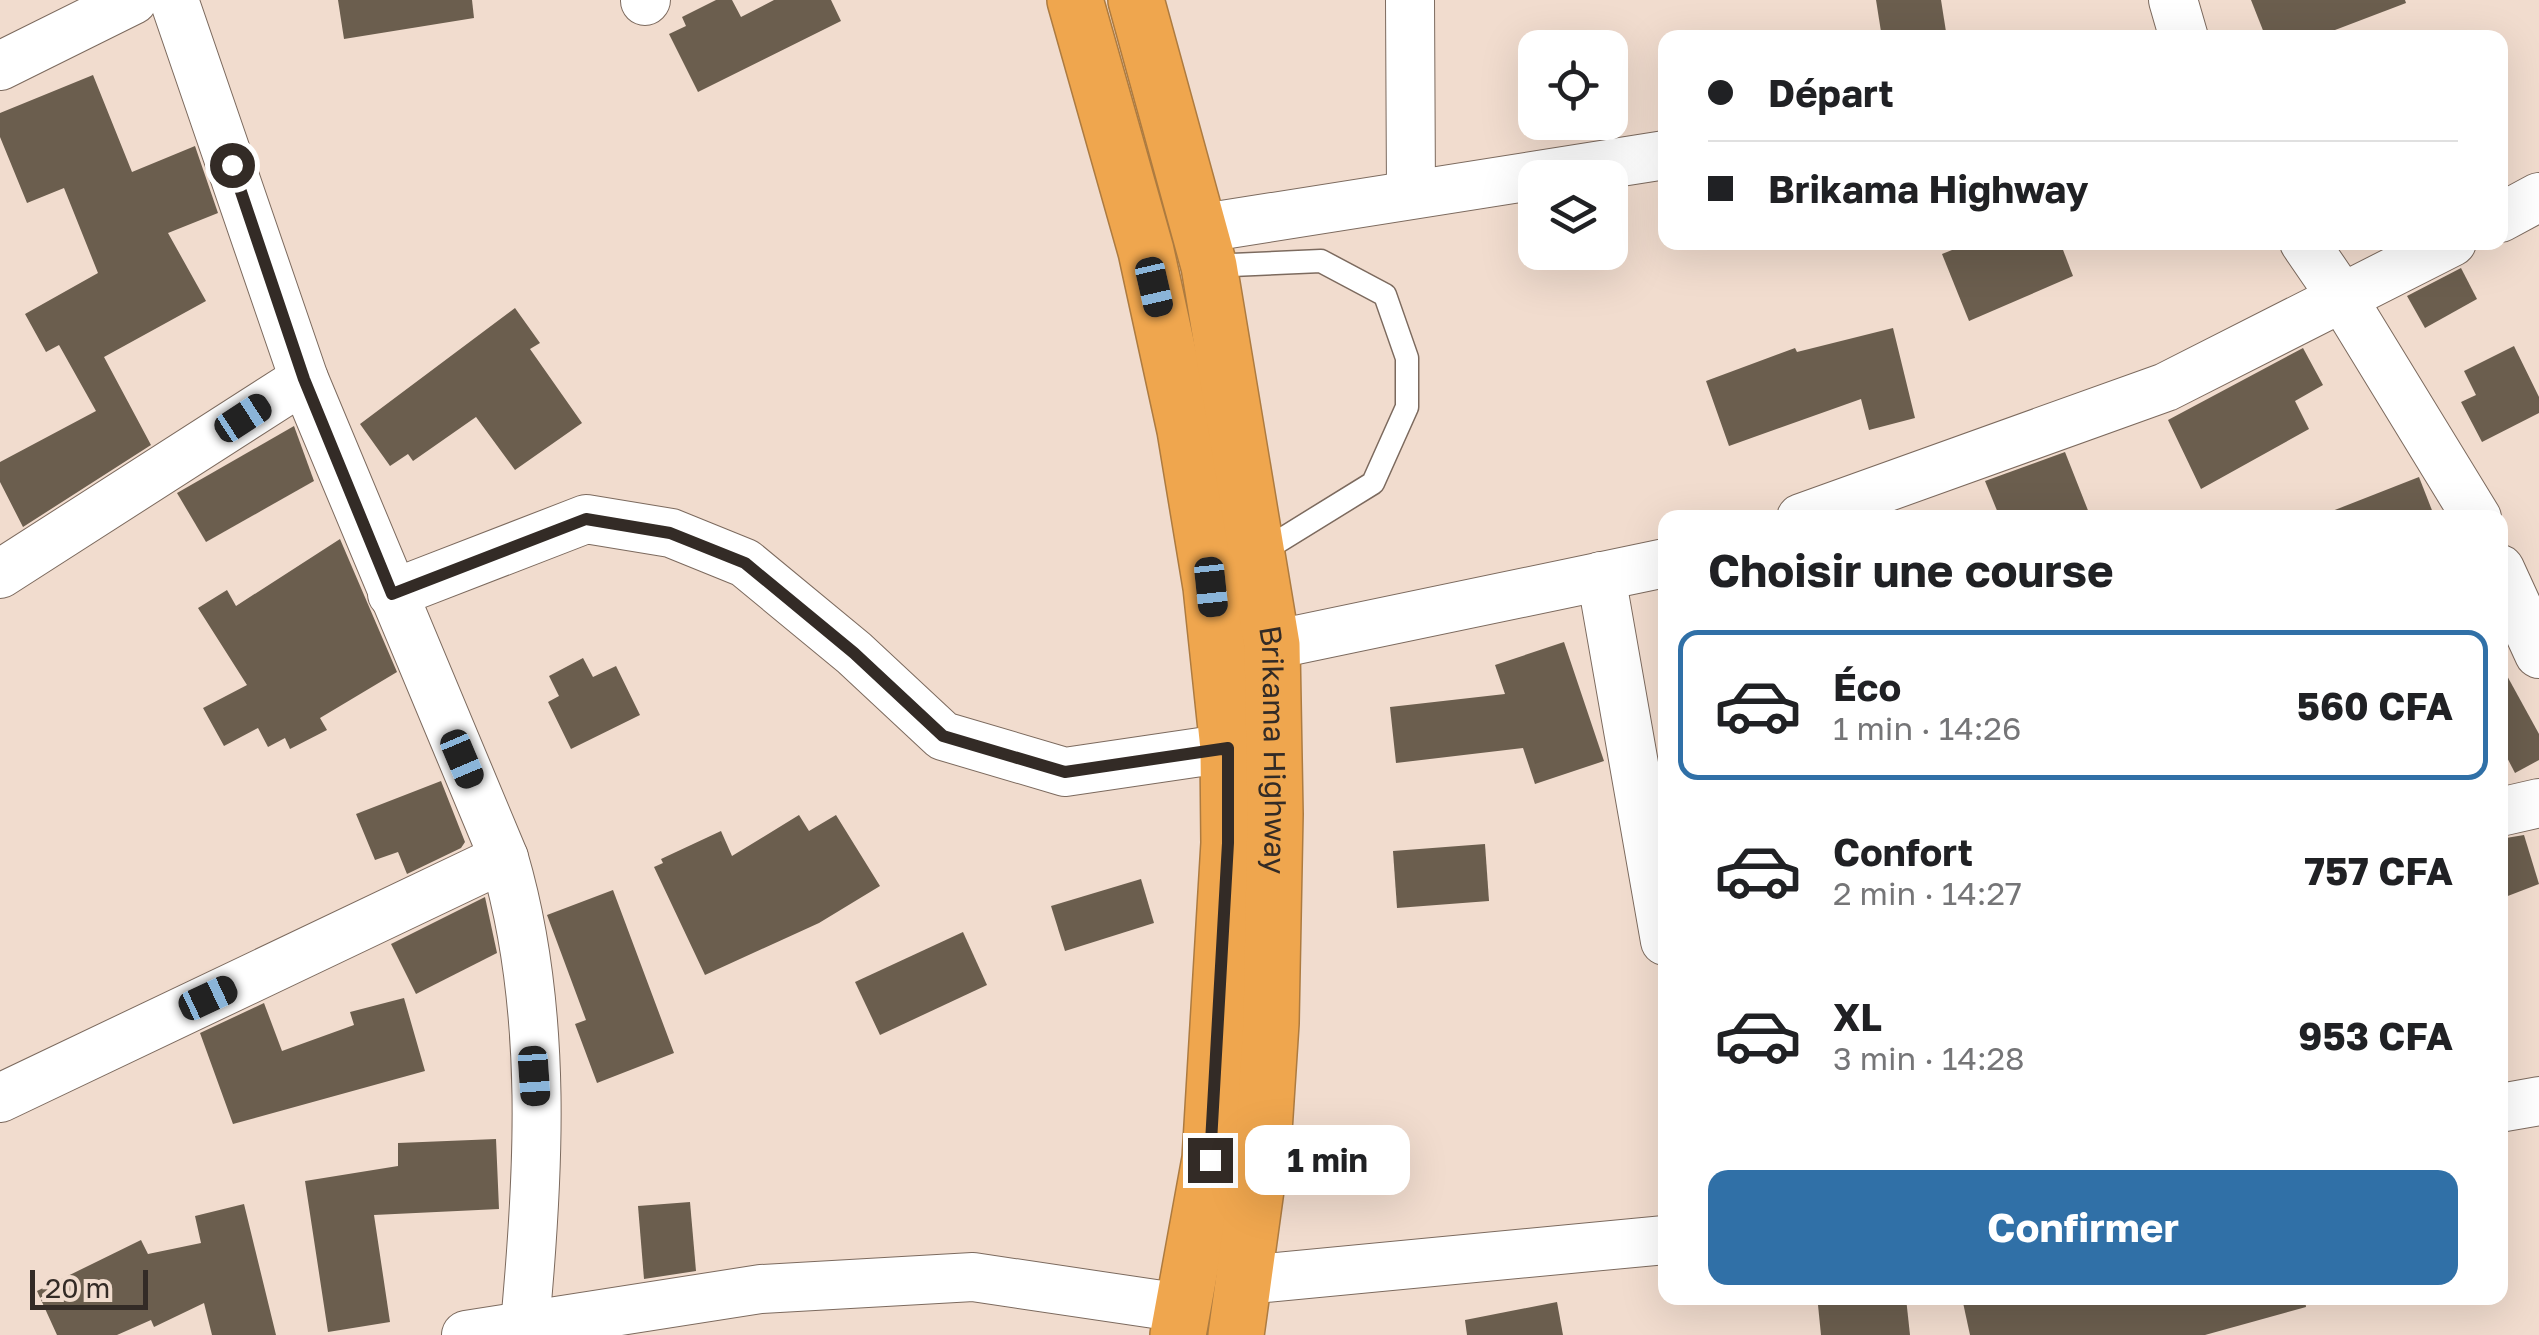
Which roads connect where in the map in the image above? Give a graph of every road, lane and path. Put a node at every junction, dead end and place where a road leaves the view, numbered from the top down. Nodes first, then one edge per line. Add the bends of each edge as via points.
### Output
1 (132, 0) edge
2 (174, 0) edge
3 (1075, 0) edge
4 (1136, 0) edge
5 (1410, 0) edge
6 (2174, 0) edge
7 (2182, 30) edge
8 (0, 66) edge
9 (1658, 155) edge
10 (1411, 193) junction
11 (2539, 197) edge
12 (2508, 214) edge
13 (1203, 248) junction
14 (2310, 250) edge
15 (2436, 250) edge
16 (2343, 298) junction
17 (304, 379) junction
18 (1823, 510) edge
19 (2471, 510) edge
20 (1258, 554) junction
21 (1658, 564) edge
22 (0, 574) edge
23 (1601, 576) junction
24 (2508, 586) edge
25 (392, 594) junction
26 (1272, 645) junction
27 (2539, 654) edge
28 (1228, 748) junction
29 (2539, 803) edge
30 (2508, 810) edge
31 (504, 858) junction
32 (1658, 901) edge
33 (0, 1098) edge
34 (2539, 1102) edge
35 (2508, 1107) edge
36 (1658, 1241) edge
37 (1244, 1280) junction
38 (1180, 1321) edge
39 (525, 1329) edge
40 (466, 1335) edge
41 (1236, 1335) edge

1 - 8 street
2 - 17 street
3 - 28 highway, Brikama Highway via 1146,251 1185,430
4 - 13 highway, Brikama Highway
5 - 10 street
6 - 7 street
9 - 10 street
10 - 13 street
11 - 12 street
13 - 20 highway, Brikama Highway
13 - 20 lane via 1320,261 1385,295 1406,358 1407,408 1373,482
14 - 16 street
15 - 16 street
16 - 18 street via 2166,387
16 - 19 street
17 - 22 street
17 - 25 street
20 - 26 highway, Brikama Highway
21 - 23 street
23 - 26 street
23 - 32 street
24 - 27 street
25 - 28 street via 586,519 670,533 745,563 943,736 1065,772
25 - 31 street
26 - 37 highway, Brikama Highway via 1271,1023
28 - 38 highway, Brikama Highway via 1210,1160
29 - 30 street
31 - 33 street
31 - 39 street via 524,924 539,1152
34 - 35 street
36 - 37 street
37 - 41 highway, Brikama Highway
38 - 39 street via 973,1277 762,1289
39 - 40 street

